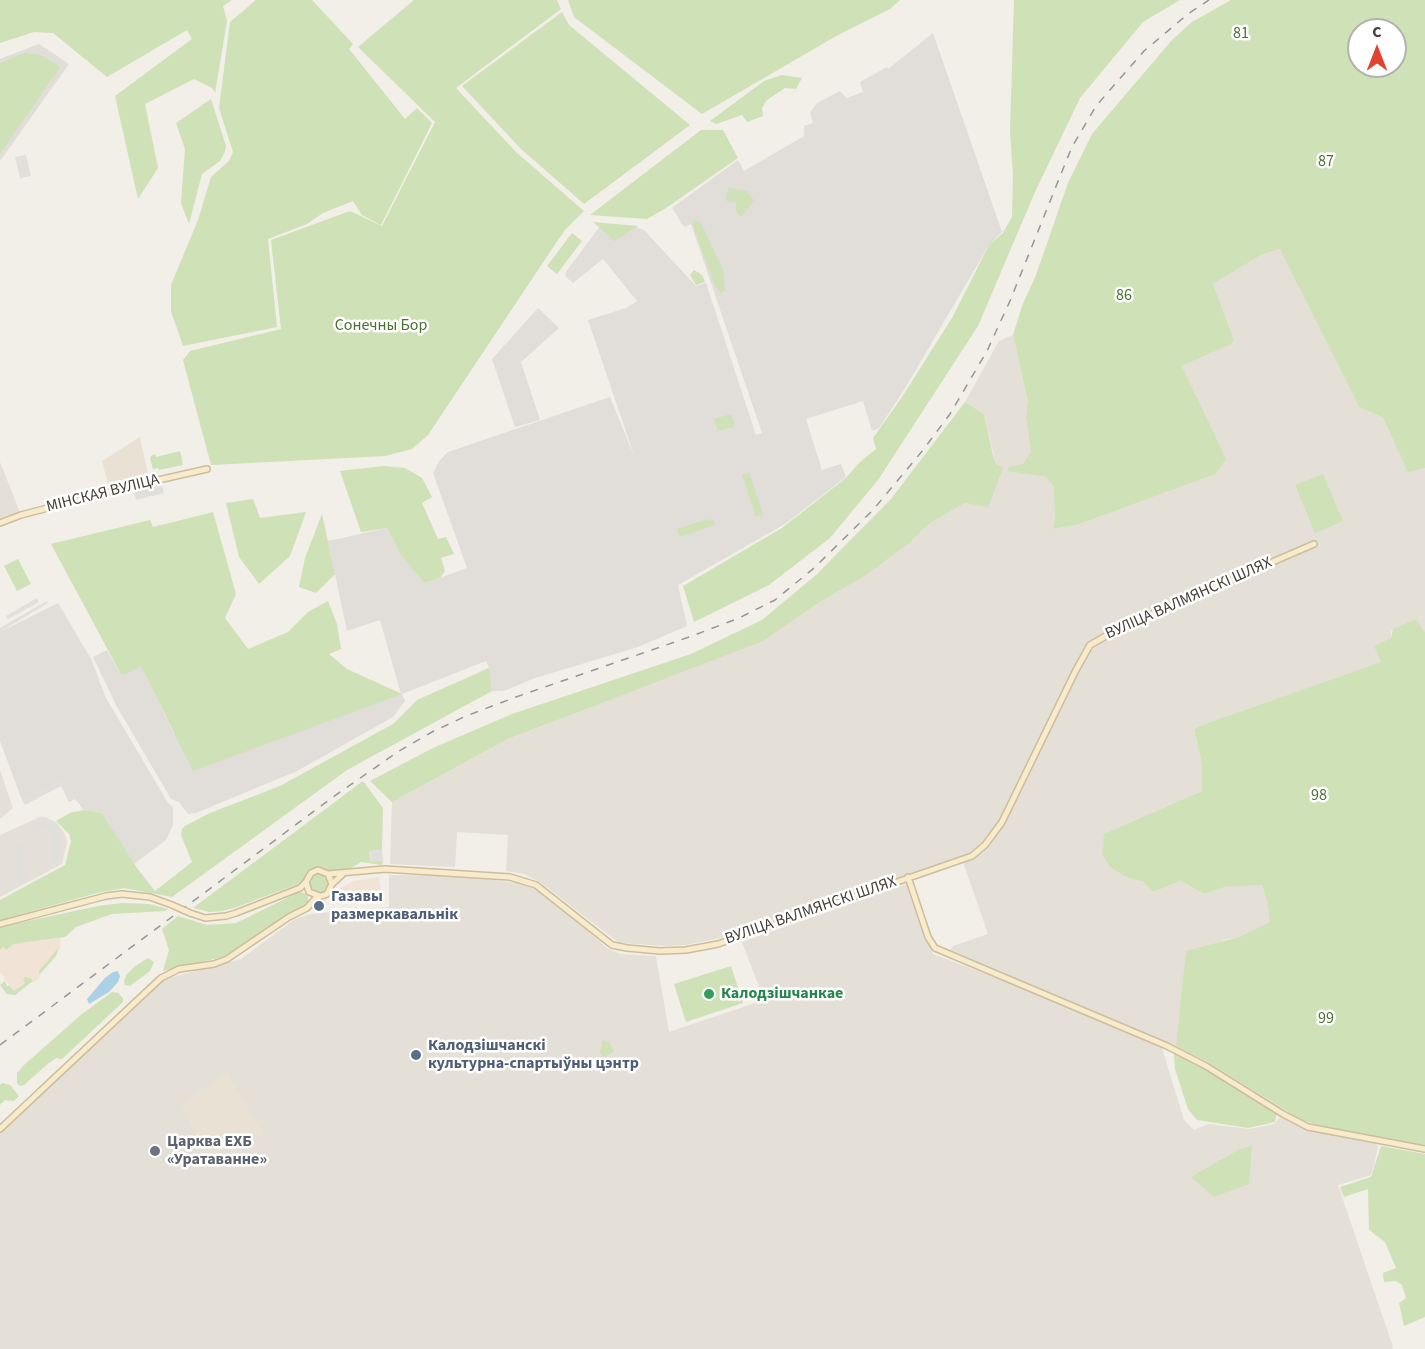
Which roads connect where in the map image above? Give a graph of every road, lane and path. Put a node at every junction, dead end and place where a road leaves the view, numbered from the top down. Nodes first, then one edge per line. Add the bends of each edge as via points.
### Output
1 (207, 469) dead end
2 (0, 523) edge
3 (1314, 544) dead end
4 (328, 874) junction
5 (344, 874) junction
6 (908, 878) junction
7 (306, 882) junction
8 (332, 884) junction
9 (300, 888) junction
10 (309, 892) junction
11 (320, 897) junction
12 (312, 903) junction
13 (0, 924) edge
14 (0, 1129) edge
15 (1425, 1149) edge

1 - 2 main road, МІНСКАЯ ВУЛІЦА via 141,483
3 - 6 main road, ВУЛІЦА ВАЛМЯНСКІ ШЛЯХ via 1122,627 1090,645 1002,822 985,845 972,856
4 - 5 main road, ВУЛІЦА ВАЛМЯНСКІ ШЛЯХ
4 - 7 main road via 314,871
4 - 8 main road
5 - 6 main road, ВУЛІЦА ВАЛМЯНСКІ ШЛЯХ via 386,869 524,880 536,885 612,945 660,951 718,944
5 - 8 main road
6 - 15 main road via 935,948 1167,1046 1308,1127
7 - 9 main road
7 - 10 main road
8 - 11 main road via 329,892
9 - 10 main road
9 - 13 main road, bridge via 226,916 206,918 142,896 122,894
10 - 11 main road
10 - 12 main road
11 - 12 main road
12 - 14 main road via 227,959 161,978

